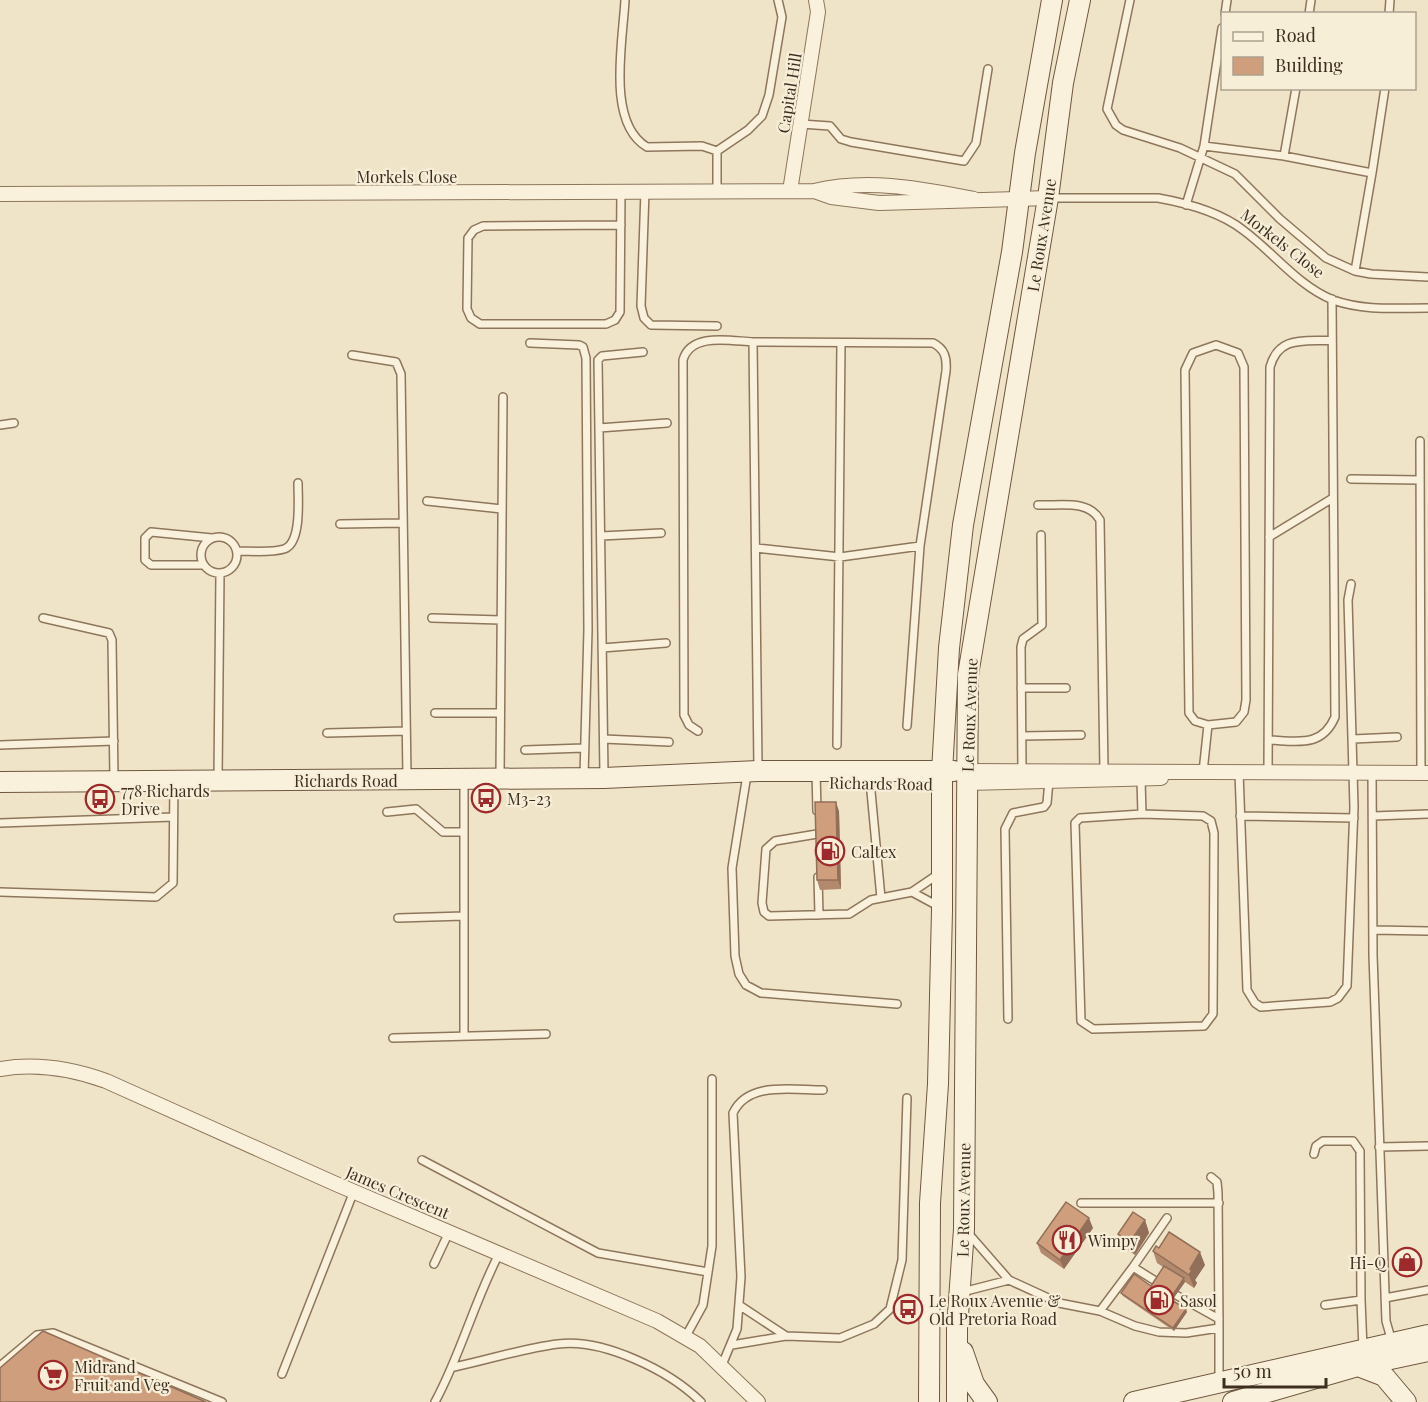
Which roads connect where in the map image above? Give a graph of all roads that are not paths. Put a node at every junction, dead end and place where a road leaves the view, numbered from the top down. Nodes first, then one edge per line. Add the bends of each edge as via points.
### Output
1 (625, 0) edge
2 (777, 0) edge
3 (816, 0) edge
4 (1052, 0) edge
5 (1080, 0) edge
6 (1130, 0) edge
7 (1221, 35) edge
8 (988, 69) dead end
9 (1296, 90) edge
10 (1385, 90) edge
11 (801, 124) junction
12 (1204, 146) junction
13 (717, 151) junction
14 (1284, 156) junction
15 (1200, 157) junction
16 (1372, 173) junction
17 (645, 191) junction
18 (717, 191) junction
19 (790, 191) junction
20 (621, 192) junction
21 (0, 194) edge
22 (1018, 198) junction
23 (1048, 198) junction
24 (1186, 205) junction
25 (621, 225) junction
26 (1355, 271) junction
27 (1428, 277) edge
28 (1332, 299) junction
29 (1428, 308) edge
30 (717, 326) dead end
31 (1332, 340) junction
32 (753, 342) junction
33 (530, 343) dead end
34 (841, 343) junction
35 (643, 352) dead end
36 (352, 355) dead end
37 (503, 397) dead end
38 (14, 423) dead end
39 (667, 423) dead end
40 (0, 425) edge
41 (599, 428) junction
42 (1420, 441) dead end
43 (1351, 479) dead end
44 (1420, 480) junction
45 (298, 483) dead end
46 (1333, 498) junction
47 (427, 501) dead end
48 (1038, 506) dead end
49 (502, 509) junction
50 (403, 522) junction
51 (340, 524) dead end
52 (661, 533) dead end
53 (1041, 535) dead end
54 (601, 536) junction
55 (1269, 537) junction
56 (212, 538) junction
57 (920, 546) junction
58 (756, 548) junction
59 (237, 551) junction
60 (840, 557) junction
61 (204, 565) junction
62 (220, 573) junction
63 (1351, 584) dead end
64 (43, 618) dead end
65 (432, 618) dead end
66 (501, 620) junction
67 (666, 643) dead end
68 (602, 648) junction
69 (1021, 688) junction
70 (1066, 688) dead end
71 (435, 713) dead end
72 (500, 713) junction
73 (1208, 725) junction
74 (907, 726) dead end
75 (406, 731) junction
76 (698, 731) dead end
77 (327, 733) dead end
78 (1081, 735) dead end
79 (1022, 736) junction
80 (1397, 737) dead end
81 (604, 739) junction
82 (1353, 739) junction
83 (1269, 740) junction
84 (114, 741) junction
85 (669, 742) dead end
86 (0, 745) edge
87 (837, 746) dead end
88 (584, 748) junction
89 (525, 750) dead end
90 (1022, 770) junction
91 (1104, 770) junction
92 (1209, 772) junction
93 (1239, 772) junction
94 (1268, 772) junction
95 (1353, 772) junction
96 (1372, 773) junction
97 (1424, 773) edge
98 (752, 776) junction
99 (816, 777) junction
100 (967, 777) junction
101 (594, 778) junction
102 (942, 778) junction
103 (464, 779) junction
104 (501, 779) junction
105 (407, 780) junction
106 (1141, 780) junction
107 (114, 781) junction
108 (218, 781) junction
109 (870, 781) junction
110 (0, 782) edge
111 (174, 782) junction
112 (1049, 782) junction
113 (387, 812) dead end
114 (1142, 814) junction
115 (1428, 814) edge
116 (1240, 816) junction
117 (1373, 816) junction
118 (173, 817) junction
119 (1354, 818) junction
120 (0, 824) edge
121 (464, 831) junction
122 (817, 834) junction
123 (817, 846) edge
124 (818, 869) edge
125 (942, 869) junction
126 (0, 892) edge
127 (912, 892) junction
128 (881, 898) junction
129 (942, 910) junction
130 (819, 915) junction
131 (464, 916) junction
132 (398, 918) dead end
133 (1373, 930) junction
134 (1428, 932) edge
135 (897, 1004) dead end
136 (1008, 1018) dead end
137 (546, 1034) dead end
138 (464, 1036) junction
139 (393, 1038) dead end
140 (0, 1069) edge
141 (712, 1079) dead end
142 (822, 1090) dead end
143 (907, 1098) dead end
144 (1428, 1146) edge
145 (1379, 1147) junction
146 (1314, 1154) dead end
147 (422, 1160) dead end
148 (1211, 1178) dead end
149 (354, 1191) junction
150 (1081, 1203) dead end
151 (1219, 1203) junction
152 (1167, 1218) dead end
153 (964, 1229) junction
154 (449, 1232) junction
155 (499, 1254) junction
156 (434, 1264) dead end
157 (1133, 1267) junction
158 (708, 1272) junction
159 (1008, 1280) junction
160 (1157, 1282) edge
161 (1428, 1290) edge
162 (960, 1292) junction
163 (1176, 1295) edge
164 (1385, 1298) junction
165 (1360, 1300) junction
166 (739, 1305) junction
167 (1325, 1305) dead end
168 (1100, 1311) junction
169 (1219, 1319) junction
170 (1219, 1328) junction
171 (957, 1329) junction
172 (1428, 1335) edge
173 (686, 1336) junction
174 (786, 1336) junction
175 (732, 1345) junction
176 (1410, 1347) edge
177 (1360, 1358) junction
178 (722, 1365) junction
179 (0, 1366) edge
180 (454, 1367) junction
181 (929, 1369) junction
182 (282, 1374) dead end
183 (1218, 1382) junction
184 (222, 1402) edge
185 (435, 1402) edge
186 (701, 1402) edge
187 (758, 1402) edge
188 (920, 1402) edge
189 (929, 1402) edge
190 (957, 1402) edge
191 (987, 1402) edge
192 (1134, 1402) edge
193 (1233, 1402) edge
194 (1406, 1402) edge

1 - 13 lane via 620,106 632,134 646,147 702,146
2 - 13 lane via 782,17 762,117
3 - 11 street, Capital Hill via 818,12
4 - 22 main road, Le Roux Avenue
5 - 23 main road, Le Roux Avenue via 1063,83
6 - 15 lane via 1108,113 1123,130
7 - 12 lane
8 - 11 lane via 976,143 964,160 841,140 830,126
9 - 14 lane
10 - 16 lane
11 - 19 street, Capital Hill
12 - 14 lane
12 - 15 lane
13 - 18 lane
14 - 16 lane
15 - 24 lane
15 - 26 lane via 1235,174 1309,246
16 - 26 lane
17 - 18 street, Morkels Close
17 - 20 street, Morkels Close
17 - 30 lane via 641,306 644,318 651,325
18 - 19 street, Morkels Close
19 - 22 street, Morkels Close via 814,191 879,203
20 - 21 street, Morkels Close
20 - 25 lane
22 - 23 street, Morkels Close
22 - 102 main road, Le Roux Avenue via 956,572
23 - 24 lane, Morkels Close via 1158,198
23 - 100 main road, Le Roux Avenue via 972,648 966,701
24 - 28 lane, Morkels Close via 1242,229 1303,281
25 - 25 lane via 620,312 615,320 606,324 480,324 471,318 467,309 468,238 474,230 483,226
26 - 27 lane
28 - 29 lane, Morkels Close via 1357,307
28 - 31 lane
31 - 46 lane
31 - 55 lane via 1286,344 1273,357
32 - 34 lane
32 - 58 lane
32 - 76 lane via 704,341 689,349 683,360 684,715
33 - 88 lane via 579,345 586,358 588,630
34 - 57 lane via 933,343 946,356
34 - 60 lane
35 - 41 lane via 602,356 598,360
36 - 50 lane via 396,362 400,368
37 - 49 lane
38 - 40 lane
39 - 41 lane
41 - 54 lane
42 - 44 lane
43 - 44 lane
44 - 97 lane
45 - 59 lane via 297,534 292,543 279,550
46 - 55 lane
46 - 83 lane via 1335,717 1318,739
47 - 49 lane
48 - 91 lane via 1086,506 1100,520
49 - 66 lane
50 - 51 lane
50 - 75 lane
52 - 54 lane
53 - 69 lane via 1044,617 1038,629 1023,639
54 - 68 lane
55 - 83 lane
56 - 59 lane via 230,540
56 - 61 lane via 201,553
56 - 61 lane via 151,532 145,538 145,560 151,565
57 - 60 lane
57 - 74 lane
58 - 60 lane
58 - 98 lane
59 - 62 lane via 236,564
60 - 87 lane
61 - 62 lane
62 - 108 lane
63 - 82 lane via 1348,600
64 - 84 lane via 109,633
65 - 66 lane
66 - 72 lane
67 - 68 lane
68 - 81 lane
69 - 70 lane
69 - 79 lane
71 - 72 lane
72 - 104 lane
73 - 73 lane via 1195,721 1189,712 1185,370 1193,353 1216,345 1238,353 1244,367 1246,700 1244,712 1236,722
73 - 92 lane
75 - 77 lane
75 - 105 lane
78 - 79 lane
79 - 90 lane
80 - 82 lane
81 - 85 lane
81 - 101 lane
82 - 95 lane
83 - 94 lane
84 - 86 lane
84 - 107 lane
88 - 89 lane
88 - 101 lane
90 - 91 street, Richards Road
90 - 100 street, Richards Road
91 - 92 street, Richards Road
92 - 93 street, Richards Road
92 - 106 street, Richards Road
93 - 94 street, Richards Road
93 - 116 lane
94 - 95 street, Richards Road
95 - 96 street, Richards Road
95 - 119 lane
96 - 97 street, Richards Road
96 - 117 lane
98 - 99 main road, Richards Road
98 - 101 main road, Richards Road via 713,780 692,776
98 - 135 lane via 732,868 735,956 742,979 761,993
99 - 102 main road, Richards Road
99 - 109 main road, Richards Road
99 - 122 lane
100 - 102 main road, Richards Road
100 - 112 street, Richards Road
100 - 153 main road, Le Roux Avenue
101 - 104 main road, Richards Road
102 - 109 main road, Richards Road
102 - 125 main road, Le Roux Avenue
103 - 104 main road, Richards Road
103 - 105 main road, Richards Road
103 - 121 lane
105 - 108 main road, Richards Road
106 - 112 street, Richards Road
106 - 114 lane
107 - 110 main road, Richards Road
107 - 111 main road, Richards Road
108 - 111 main road, Richards Road
109 - 128 lane
111 - 118 lane
112 - 136 lane via 1044,807 1013,813 1005,829
113 - 121 lane via 416,809 443,832
114 - 114 lane via 1203,816 1211,822 1213,1014 1204,1026 1093,1029 1081,1021 1075,823 1080,818
115 - 117 lane
116 - 119 lane
116 - 119 lane via 1247,990 1255,1004 1261,1006 1330,1002 1347,986
117 - 133 lane
118 - 120 lane
118 - 126 lane via 173,883 156,897
121 - 131 lane
122 - 123 lane
122 - 130 lane via 775,841 769,846 764,854 762,903 764,912 776,918
124 - 130 lane
125 - 127 lane
125 - 129 main road, Le Roux Avenue
127 - 128 lane
127 - 129 lane
128 - 130 lane via 849,914
129 - 181 main road, Le Roux Avenue via 938,1084 930,1203
131 - 132 lane
131 - 138 lane
133 - 134 lane
133 - 145 lane
137 - 138 lane
138 - 139 lane
140 - 149 street, James Crescent via 49,1068 106,1081
141 - 158 lane via 712,1246
142 - 166 lane via 761,1090 738,1102 733,1113
143 - 174 lane via 902,1260 890,1309 874,1324 840,1338
144 - 145 lane
145 - 164 lane
146 - 165 lane via 1323,1141 1353,1141 1359,1147
147 - 158 lane via 598,1253
148 - 151 lane via 1218,1182
149 - 154 street, James Crescent
149 - 182 lane
150 - 151 lane
151 - 169 lane
152 - 157 lane
153 - 159 lane
153 - 162 main road, Le Roux Avenue
154 - 155 street, James Crescent
154 - 156 lane
155 - 173 street, James Crescent
155 - 180 lane
157 - 160 lane
157 - 168 lane
158 - 173 lane via 703,1305
159 - 162 lane
159 - 168 lane via 1059,1303
161 - 164 lane
162 - 171 main road, Le Roux Avenue
163 - 169 lane
164 - 176 lane via 1386,1321
165 - 167 lane
165 - 177 lane
166 - 174 lane
166 - 175 lane
168 - 170 lane via 1159,1332
169 - 170 lane
170 - 183 lane
171 - 190 main road, Le Roux Avenue
171 - 191 main road via 974,1384
172 - 176 main road
173 - 178 street, James Crescent
174 - 175 lane
175 - 178 lane
176 - 177 main road
177 - 183 main road
177 - 193 main road
177 - 194 main road via 1394,1384
178 - 187 street, James Crescent
179 - 184 lane via 28,1341 45,1332 53,1333
180 - 185 lane
180 - 186 lane via 559,1344 587,1344 629,1357 666,1376
181 - 188 main road
181 - 189 main road, Le Roux Avenue
183 - 192 main road

